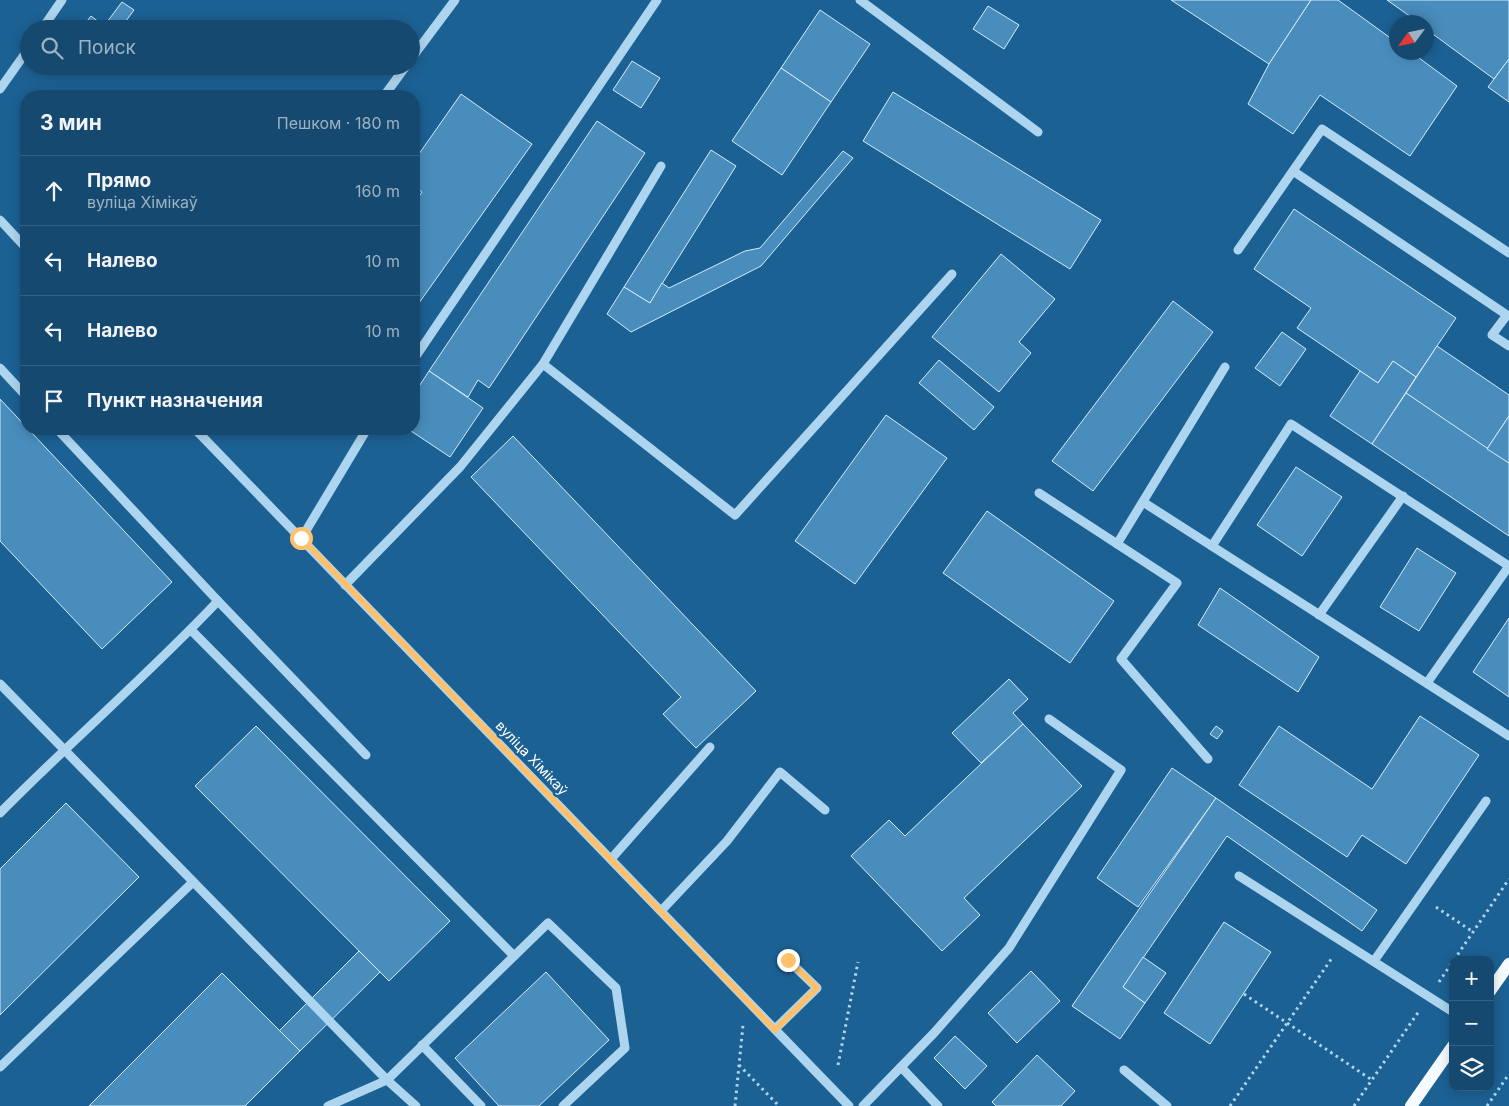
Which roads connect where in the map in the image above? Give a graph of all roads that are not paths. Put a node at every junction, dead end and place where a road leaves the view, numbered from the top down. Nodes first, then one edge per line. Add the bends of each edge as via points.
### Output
1 (62, 0) edge
2 (455, 0) edge
3 (657, 0) edge
4 (860, 0) edge
5 (48, 20) edge
6 (420, 47) edge
7 (20, 61) edge
8 (399, 75) edge
9 (0, 89) edge
10 (388, 90) edge
11 (1038, 132) dead end
12 (661, 166) dead end
13 (1293, 171) junction
14 (0, 220) edge
15 (20, 242) edge
16 (1238, 250) dead end
17 (1509, 252) edge
18 (952, 274) dead end
19 (1509, 346) edge
20 (420, 350) edge
21 (542, 364) junction
22 (1225, 367) dead end
23 (0, 368) edge
24 (20, 390) edge
25 (63, 435) edge
26 (201, 435) edge
27 (364, 435) edge
28 (1039, 493) dead end
29 (1403, 496) junction
30 (1142, 502) junction
31 (301, 538) junction
32 (1117, 544) junction
33 (1212, 546) junction
34 (345, 585) junction
35 (218, 601) junction
36 (1320, 615) junction
37 (191, 630) junction
38 (1427, 683) junction
39 (0, 684) edge
40 (1049, 719) dead end
41 (1509, 736) edge
42 (710, 747) dead end
43 (63, 749) junction
44 (366, 755) dead end
45 (1208, 759) dead end
46 (1486, 800) dead end
47 (825, 810) dead end
48 (0, 813) edge
49 (610, 859) junction
50 (1239, 876) dead end
51 (193, 882) junction
52 (661, 911) junction
53 (514, 956) junction
54 (788, 960) dead end
55 (1374, 960) junction
56 (1509, 964) edge
57 (1494, 986) edge
58 (1449, 1009) edge
59 (775, 1030) junction
60 (422, 1045) junction
61 (1449, 1052) edge
62 (0, 1067) edge
63 (901, 1067) junction
64 (1124, 1070) dead end
65 (387, 1080) junction
66 (328, 1106) edge
67 (416, 1106) edge
68 (482, 1106) edge
69 (563, 1106) edge
70 (849, 1106) edge
71 (863, 1106) edge
72 (938, 1106) edge
73 (1167, 1106) edge
74 (1411, 1106) edge

1 - 5 street
2 - 6 street
3 - 20 street
4 - 11 street
7 - 9 street
8 - 10 street
12 - 21 street
13 - 16 street
13 - 17 street via 1322,128
13 - 19 street via 1507,315 1492,335
14 - 15 street
18 - 21 street via 735,515
21 - 34 street via 460,467
22 - 30 street
23 - 24 street
25 - 35 street
26 - 31 street, вуліца Хімікаў
27 - 31 street
28 - 32 street
29 - 33 street via 1291,424
29 - 36 street
29 - 38 street via 1509,566
30 - 32 street
30 - 33 street
31 - 34 street, вуліца Хімікаў
32 - 45 street via 1177,583 1121,659
33 - 36 street
34 - 49 street, вуліца Хімікаў
35 - 37 street
35 - 44 street
36 - 38 street
37 - 43 street
37 - 53 street
38 - 41 street
39 - 43 street
40 - 63 street via 1121,770 1009,948
42 - 49 street
43 - 48 street
43 - 51 street
46 - 55 street
47 - 52 street via 780,772 727,841
49 - 52 street, вуліца Хімікаў
50 - 55 street
51 - 62 street
51 - 65 street
52 - 59 street, вуліца Хімікаў
53 - 60 street
53 - 69 street via 548,923 616,988 625,1048
54 - 59 street via 817,988
55 - 58 street
56 - 57 main road
59 - 70 street, вуліца Хімікаў
60 - 65 street
60 - 68 street
61 - 74 main road
63 - 71 street
63 - 72 street
64 - 73 street
65 - 66 street
65 - 67 street

